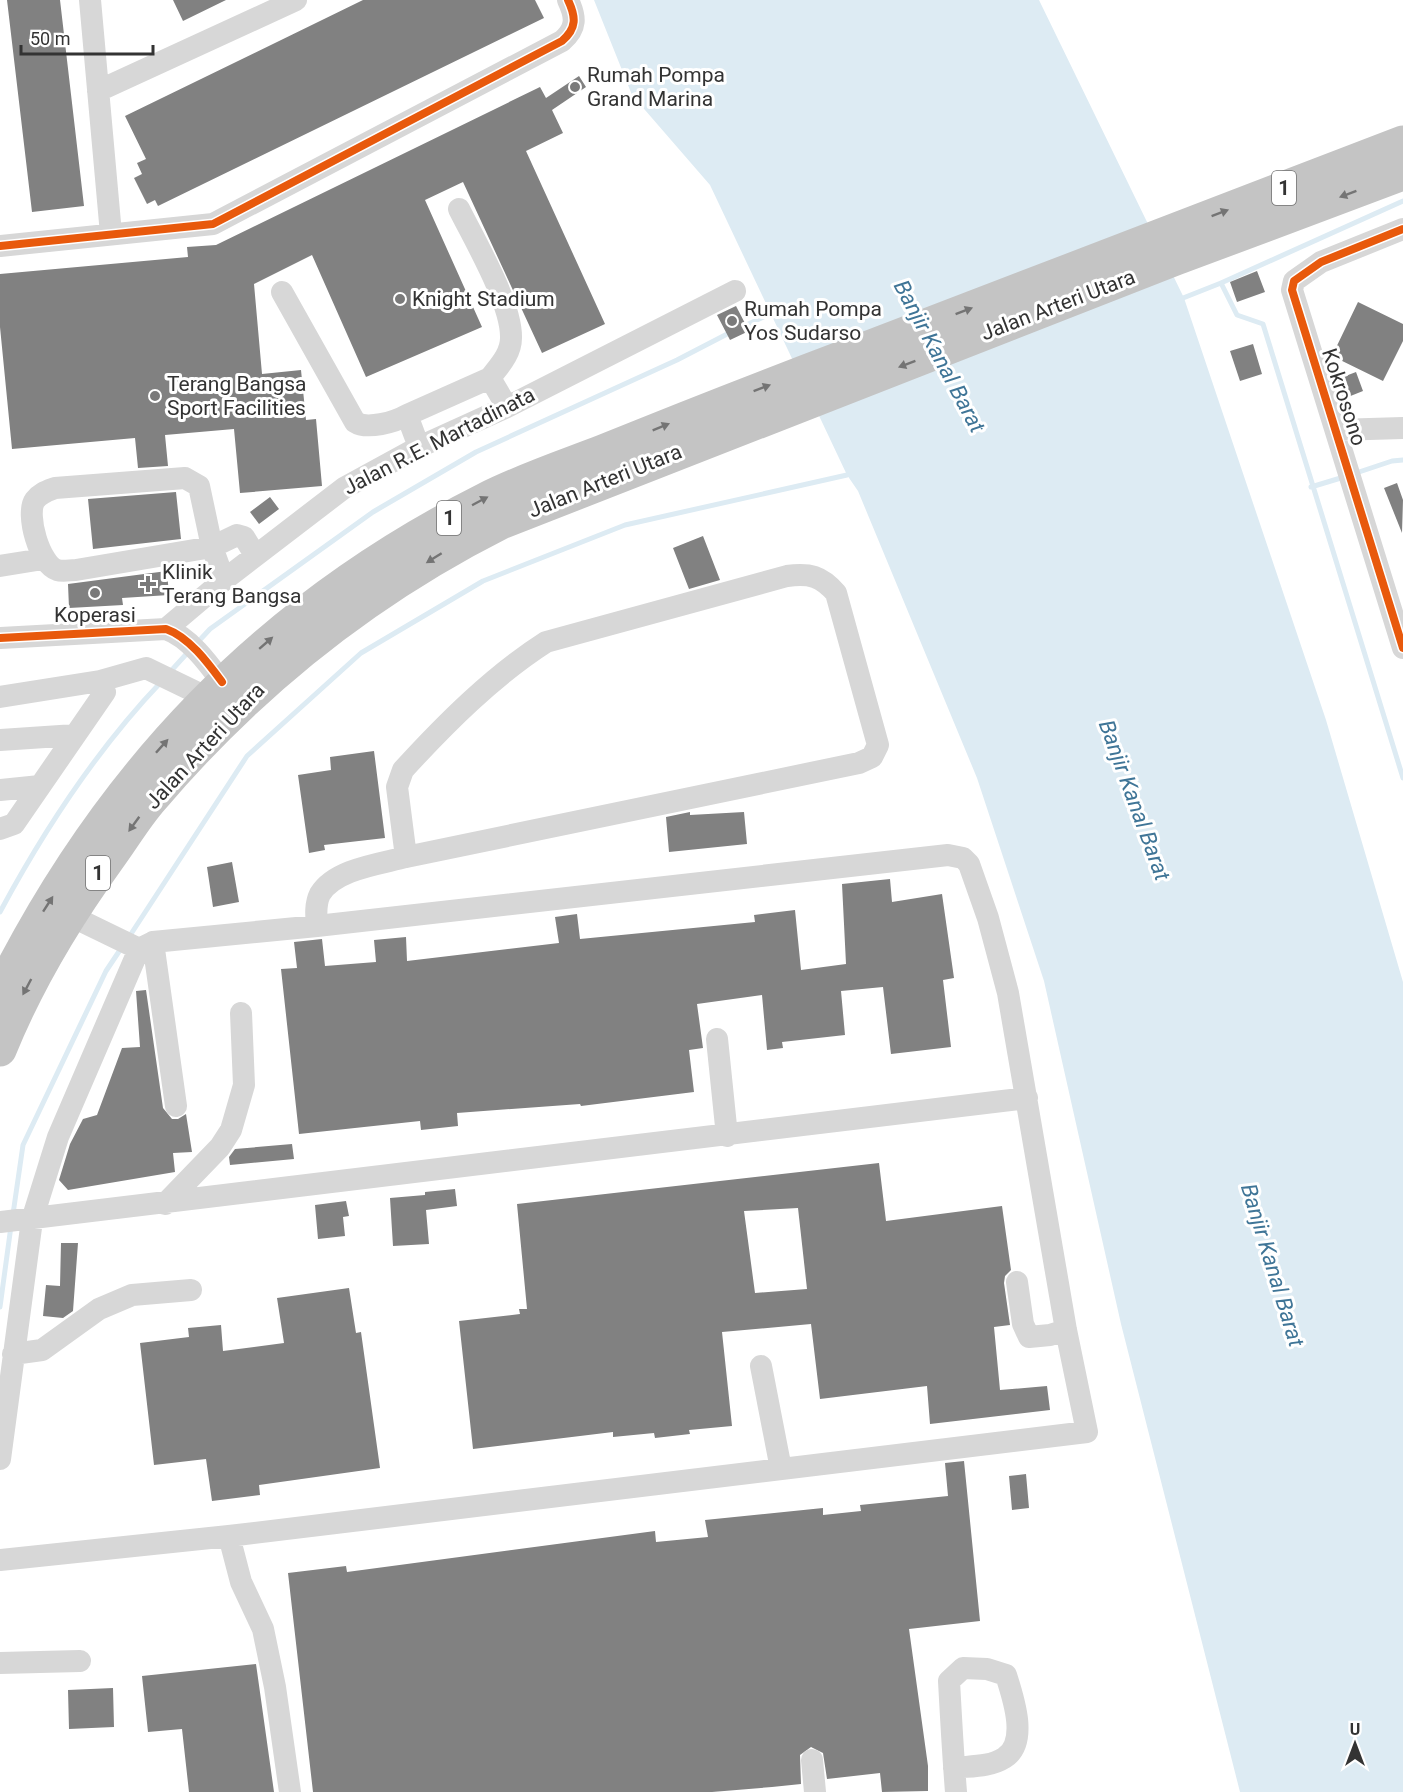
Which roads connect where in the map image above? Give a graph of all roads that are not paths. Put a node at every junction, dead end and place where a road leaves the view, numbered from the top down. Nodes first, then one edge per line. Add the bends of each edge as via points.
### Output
1 (90, 0) edge
2 (296, 0) edge
3 (568, 0) edge
4 (98, 91) junction
5 (1403, 142) edge
6 (1403, 174) edge
7 (459, 209) dead end
8 (1403, 229) edge
9 (111, 234) junction
10 (0, 246) edge
11 (1171, 246) junction
12 (735, 291) dead end
13 (282, 292) dead end
14 (490, 378) junction
15 (507, 407) junction
16 (407, 415) junction
17 (714, 422) junction
18 (1403, 428) edge
19 (1336, 430) junction
20 (419, 447) junction
21 (212, 547) junction
22 (255, 555) junction
23 (43, 560) junction
24 (0, 566) edge
25 (224, 580) junction
26 (176, 635) junction
27 (0, 638) edge
28 (1403, 648) edge
29 (100, 681) junction
30 (213, 682) junction
31 (0, 697) edge
32 (75, 735) junction
33 (0, 740) edge
34 (40, 786) junction
35 (0, 790) edge
36 (0, 829) edge
37 (406, 857) junction
38 (82, 922) junction
39 (317, 926) junction
40 (140, 945) junction
41 (0, 992) edge
42 (240, 1013) dead end
43 (717, 1039) dead end
44 (0, 1050) edge
45 (1027, 1098) junction
46 (176, 1106) dead end
47 (727, 1136) junction
48 (165, 1204) junction
49 (16, 1221) edge
50 (1017, 1282) dead end
51 (191, 1290) dead end
52 (1066, 1330) junction
53 (14, 1353) junction
54 (761, 1366) dead end
55 (0, 1459) edge
56 (781, 1469) junction
57 (230, 1536) junction
58 (0, 1560) edge
59 (80, 1661) dead end
60 (0, 1663) edge
61 (812, 1760) dead end
62 (954, 1768) junction
63 (290, 1792) edge
64 (815, 1792) edge
65 (956, 1792) edge

1 - 4 street
2 - 4 street
3 - 9 street via 575,20 571,34 562,40 222,220 203,226
4 - 9 street
11 -> 5 highway, Jalan Arteri Utara / 1
6 -> 11 highway, Jalan Arteri Utara / 1
7 - 14 street via 509,316 511,340 506,358
8 - 19 street, Kokrosono via 1321,262 1294,282 1294,300
9 - 10 street
11 - 17 highway, Jalan Arteri Utara / 1
12 - 15 street, Jalan R.E. Martadinata
13 - 16 street via 355,422 393,422
14 - 15 street
14 - 16 street
15 - 20 street, Jalan R.E. Martadinata
16 - 20 street
30 -> 17 highway, Jalan Arteri Utara / 1 via 360,571 490,496
17 -> 38 highway, Jalan Arteri Utara / 1 via 441,553 320,636 241,703 152,799
18 - 19 street
19 - 28 street, Kokrosono
20 - 22 street, Jalan R.E. Martadinata via 344,488
21 - 22 street via 241,535
21 - 23 street via 76,570 58,571
21 - 23 street via 199,486 185,477 43,492 31,511
21 - 25 street
22 - 25 street, Jalan R.E. Martadinata
23 - 24 street
25 - 26 street, Jalan R.E. Martadinata
26 - 27 street
26 - 30 street
29 - 30 street via 146,668 177,681
29 - 31 street
29 - 32 street via 105,692 103,698
41 -> 30 highway, Jalan Arteri Utara / 1 via 40,917 76,862
32 - 33 street
32 - 34 street
34 - 35 street
34 - 36 street via 14,824
37 - 37 street via 859,763 872,757 878,745 836,593 824,580 806,574 787,576 546,642 486,688 404,770 397,787
37 - 39 street via 332,882 320,894
38 - 40 street
38 -> 44 highway, Jalan Arteri Utara / 1 via 19,1002
39 - 40 street
39 - 45 street via 956,855 969,864 988,918 1008,993
40 - 46 street
40 - 49 street via 58,1137
42 - 48 street via 244,1085 231,1130 220,1147
43 - 47 street
45 - 47 street
45 - 52 street
47 - 48 street
48 - 49 street
49 - 53 street
50 - 52 street via 1023,1324 1029,1337
51 - 53 street via 132,1295 99,1310 42,1350
52 - 56 street via 1087,1432
53 - 55 street
54 - 56 street
56 - 57 street
57 - 58 street
57 - 63 street via 241,1582 263,1629
59 - 60 street
61 - 64 street
62 - 62 street via 998,1762 1007,1757 1018,1740 1013,1697 1006,1675 1000,1671 963,1668 949,1681
62 - 65 street

